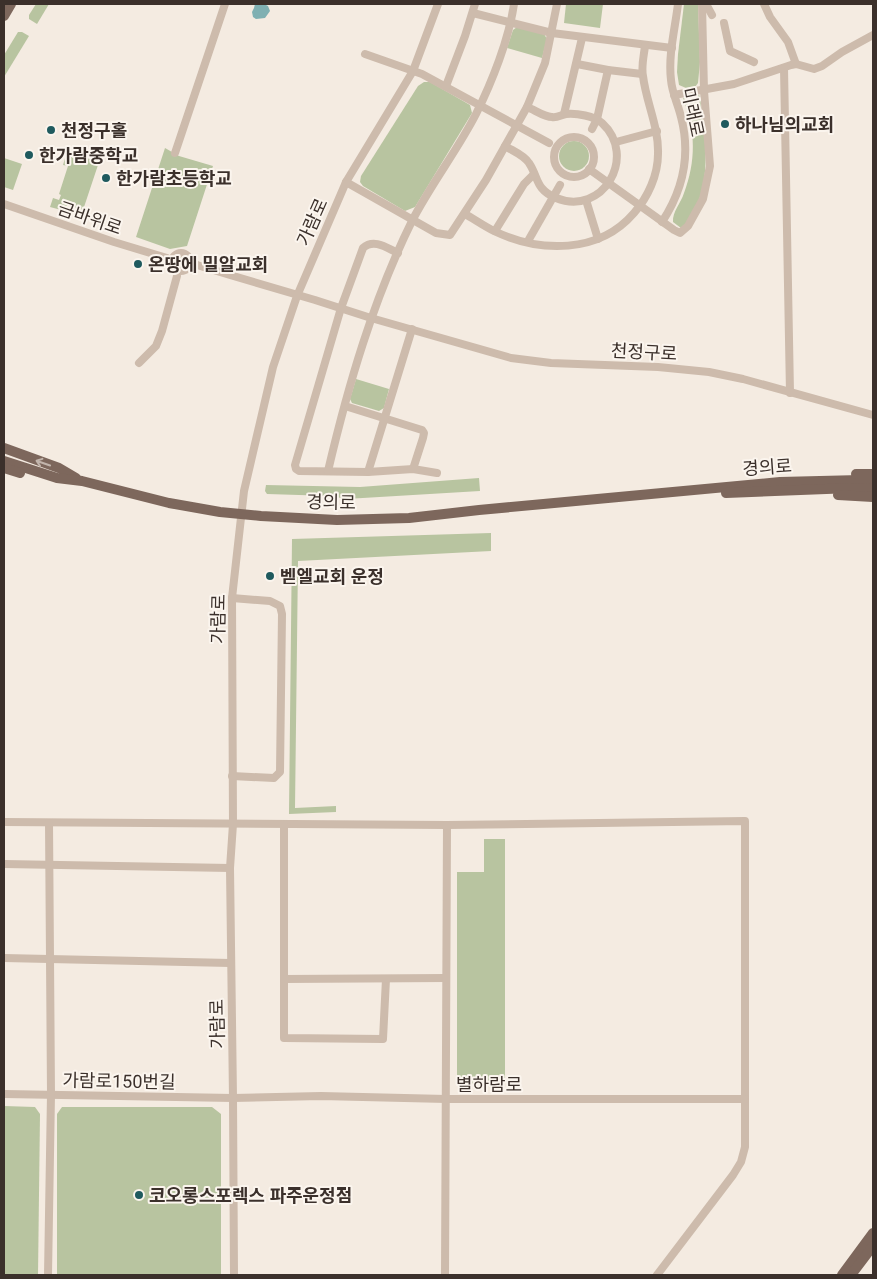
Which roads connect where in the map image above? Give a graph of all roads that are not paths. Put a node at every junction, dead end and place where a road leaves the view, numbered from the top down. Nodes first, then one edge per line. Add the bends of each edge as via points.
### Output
1 (11, 4) edge
2 (225, 4) edge
3 (438, 4) edge
4 (475, 4) edge
5 (514, 4) edge
6 (557, 4) edge
7 (678, 4) edge
8 (704, 4) edge
9 (764, 4) edge
10 (473, 13) junction
11 (712, 15) dead end
12 (4, 16) edge
13 (511, 23) junction
14 (724, 23) dead end
15 (552, 33) junction
16 (873, 35) edge
17 (582, 38) junction
18 (645, 46) junction
19 (672, 48) junction
20 (365, 54) dead end
21 (754, 62) dead end
22 (577, 64) junction
23 (796, 64) junction
24 (784, 68) junction
25 (608, 70) junction
26 (413, 71) junction
27 (642, 74) junction
28 (446, 86) junction
29 (704, 91) junction
30 (674, 95) junction
31 (479, 106) junction
32 (527, 107) junction
33 (564, 114) junction
34 (597, 119) junction
35 (516, 126) junction
36 (592, 129) junction
37 (657, 131) junction
38 (580, 138) junction
39 (561, 142) junction
40 (616, 142) junction
41 (549, 143) junction
42 (589, 144) junction
43 (505, 146) junction
44 (175, 153) dead end
45 (554, 154) junction
46 (589, 169) junction
47 (562, 172) junction
48 (534, 174) junction
49 (572, 176) junction
50 (346, 182) junction
51 (609, 184) junction
52 (560, 185) junction
53 (554, 197) junction
54 (586, 200) junction
55 (4, 204) edge
56 (640, 206) junction
57 (465, 214) junction
58 (413, 220) junction
59 (662, 222) junction
60 (496, 231) junction
61 (598, 239) junction
62 (528, 241) junction
63 (398, 253) junction
64 (180, 265) junction
65 (297, 296) junction
66 (341, 308) junction
67 (371, 318) junction
68 (412, 329) junction
69 (139, 363) dead end
70 (790, 393) junction
71 (344, 406) junction
72 (873, 415) edge
73 (384, 418) junction
74 (4, 448) edge
75 (4, 460) edge
76 (4, 468) edge
77 (413, 469) junction
78 (328, 472) junction
79 (368, 472) junction
80 (437, 473) dead end
81 (873, 474) edge
82 (82, 481) junction
83 (873, 481) edge
84 (873, 489) edge
85 (718, 490) junction
86 (873, 498) edge
87 (241, 515) junction
88 (232, 598) junction
89 (232, 776) junction
90 (4, 822) edge
91 (50, 823) junction
92 (232, 824) junction
93 (284, 824) junction
94 (447, 825) junction
95 (4, 864) edge
96 (50, 864) junction
97 (230, 868) junction
98 (4, 958) edge
99 (51, 959) junction
100 (230, 963) junction
101 (446, 978) junction
102 (284, 979) junction
103 (386, 979) junction
104 (4, 1094) edge
105 (51, 1094) junction
106 (233, 1098) junction
107 (446, 1099) junction
108 (745, 1099) junction
109 (873, 1233) edge
110 (873, 1246) edge
111 (48, 1275) edge
112 (234, 1275) edge
113 (445, 1275) edge
114 (657, 1275) edge
115 (842, 1275) edge
116 (852, 1275) edge

1 - 12 main road
2 - 44 street
3 - 26 street, 가람로
4 - 10 street
5 - 13 street
6 - 15 street
7 - 19 street, 미래로
8 - 11 street
8 - 29 street
9 - 23 street via 788,42
10 - 13 street
10 - 28 street
13 - 15 street
13 - 31 street
14 - 21 street via 730,51
15 - 17 street
15 - 32 street via 545,63
16 - 23 street via 822,66 814,68
17 - 18 street
17 - 22 street
18 - 19 street
18 - 27 street
19 - 30 street, 미래로 via 670,66
20 - 26 street
22 - 25 street
22 - 33 street
23 - 24 street
24 - 29 street
24 - 70 street
25 - 27 street
25 - 34 street
26 - 28 street
26 - 50 street, 가람로
27 - 37 street
28 - 31 street
29 - 30 street
29 - 59 street via 710,166 703,199 682,232
30 - 59 street, 미래로 via 685,132 686,162 680,189
31 - 35 street
31 - 58 street
32 - 33 street via 550,118
32 - 35 street
33 - 34 street
34 - 36 street
34 - 40 street
35 - 41 street
35 - 43 street
36 - 38 street
36 - 42 street
37 - 40 street
37 - 56 street via 656,173
38 - 39 street
38 - 42 street
39 - 41 street
39 - 45 street
40 - 51 street via 615,171
41 - 45 street
42 - 46 street via 594,159
43 - 48 street via 524,156
43 - 57 street
45 - 47 street
46 - 49 street
46 - 51 street
47 - 49 street
47 - 52 street
48 - 53 street via 544,190
48 - 60 street via 520,190
49 - 52 street
50 - 58 street
50 - 65 street, 가람로
51 - 54 street
51 - 56 street
52 - 53 street
53 - 54 street via 574,202
53 - 62 street
54 - 61 street
55 - 64 street, 금바위로
56 - 59 street
56 - 61 street via 615,230
57 - 58 street via 450,235 436,233
57 - 60 street
58 - 63 street
60 - 62 street
61 - 62 street via 562,247
63 - 66 street via 376,243 366,245
63 - 67 street
64 - 65 street, 금바위로
64 - 69 street via 156,346
65 - 66 street, 금바위로
65 - 87 street, 가람로 via 273,367
66 - 67 street, 천정구로
66 - 78 street via 295,465 298,471
67 - 68 street, 천정구로
67 - 71 street
68 - 70 street, 천정구로 via 511,358 700,371
68 - 73 street
70 - 72 street, 천정구로
71 - 73 street
71 - 78 street
73 - 77 street via 424,433
73 - 79 street
82 -> 74 main road via 58,468
75 - 82 main road, 경의로 via 57,478
76 - 82 main road via 53,484
77 - 79 street
77 - 80 street
78 - 79 street
81 - 85 main road via 774,476
82 - 87 main road, 경의로 via 169,503
83 - 85 main road, 경의로 via 780,482
84 - 85 main road, 경의로
85 - 86 main road
85 - 87 main road, 경의로 via 409,518 338,520
87 - 88 street, 가람로
88 - 89 street, 가람로
88 - 89 street via 273,602 280,606 282,614 280,772 274,778
89 - 92 street, 가람로
90 - 91 street
91 - 92 street
91 - 96 street
92 - 93 street
92 - 97 street, 가람로
93 - 94 street
93 - 102 street
94 - 101 street
94 - 108 street via 745,821
95 - 96 street
96 - 97 street
96 - 99 street
97 - 100 street, 가람로
98 - 99 street
99 - 100 street
99 - 105 street
100 - 106 street, 가람로
101 - 103 street
101 - 107 street
102 - 103 street
102 - 103 street via 284,1038 384,1039
104 - 105 street, 가람로150번길
105 - 106 street, 가람로150번길
105 - 111 street
106 - 107 street, 별하람로
106 - 112 street, 가람로
107 - 108 street, 별하람로
107 - 113 street
108 - 114 street via 745,1147 741,1162
109 - 115 main road
110 - 116 main road

